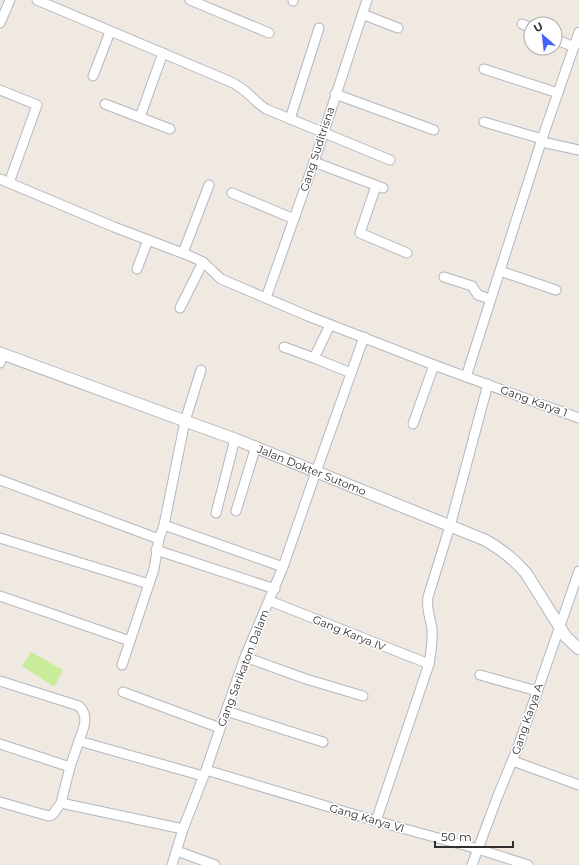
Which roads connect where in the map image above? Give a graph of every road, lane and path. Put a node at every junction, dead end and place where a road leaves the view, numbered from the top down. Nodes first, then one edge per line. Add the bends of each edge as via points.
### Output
1 (10, 0) edge
2 (37, 0) edge
3 (190, 0) edge
4 (366, 0) edge
5 (362, 14) junction
6 (0, 23) edge
7 (319, 28) dead end
8 (398, 28) dead end
9 (110, 32) junction
10 (579, 32) edge
11 (269, 34) dead end
12 (563, 41) edge
13 (574, 46) junction
14 (163, 53) junction
15 (484, 69) dead end
16 (93, 76) dead end
17 (0, 90) edge
18 (558, 93) junction
19 (336, 94) junction
20 (105, 104) dead end
21 (140, 117) junction
22 (290, 119) junction
23 (484, 122) dead end
24 (170, 129) dead end
25 (434, 130) dead end
26 (323, 133) junction
27 (542, 140) junction
28 (579, 150) edge
29 (390, 160) dead end
30 (314, 162) junction
31 (4, 181) edge
32 (209, 185) dead end
33 (232, 193) dead end
34 (294, 219) junction
35 (148, 240) junction
36 (183, 253) junction
37 (406, 253) dead end
38 (203, 262) junction
39 (137, 269) dead end
40 (500, 271) junction
41 (444, 277) dead end
42 (556, 290) dead end
43 (266, 298) junction
44 (490, 299) junction
45 (180, 308) dead end
46 (330, 325) junction
47 (364, 337) junction
48 (284, 347) dead end
49 (1, 357) edge
50 (314, 358) junction
51 (434, 365) junction
52 (201, 370) dead end
53 (351, 373) junction
54 (466, 377) junction
55 (488, 384) junction
56 (579, 418) edge
57 (185, 421) junction
58 (413, 424) dead end
59 (235, 438) junction
60 (256, 446) junction
61 (316, 472) junction
62 (0, 480) edge
63 (236, 511) dead end
64 (216, 513) dead end
65 (164, 525) junction
66 (450, 526) junction
67 (0, 538) edge
68 (159, 539) junction
69 (156, 550) junction
70 (283, 567) junction
71 (579, 571) edge
72 (150, 584) junction
73 (275, 589) junction
74 (0, 596) edge
75 (270, 601) junction
76 (559, 626) junction
77 (130, 641) junction
78 (579, 649) edge
79 (245, 657) junction
80 (122, 664) dead end
81 (428, 664) junction
82 (480, 675) dead end
83 (0, 681) edge
84 (537, 690) junction
85 (123, 692) dead end
86 (363, 696) dead end
87 (226, 711) junction
88 (220, 728) junction
89 (79, 741) junction
90 (323, 742) dead end
91 (0, 744) edge
92 (513, 761) junction
93 (70, 767) junction
94 (205, 773) junction
95 (579, 785) edge
96 (0, 802) edge
97 (61, 803) junction
98 (376, 822) junction
99 (184, 829) junction
100 (478, 849) junction
101 (177, 851) junction
102 (172, 865) edge
103 (215, 865) edge
104 (472, 865) edge
105 (528, 865) edge

1 - 6 street
2 - 9 street
3 - 11 street
4 - 5 street, Gang Suditrisna
5 - 8 street
5 - 19 street, Gang Suditrisna
7 - 22 street
9 - 14 street
9 - 16 street
10 - 13 street
12 - 13 street
13 - 18 street
14 - 21 street
14 - 22 street via 239,86 266,109
15 - 18 street
17 - 31 street via 37,105
18 - 27 street
19 - 25 street
19 - 26 street, Gang Suditrisna
20 - 21 street
21 - 24 street
22 - 26 street
23 - 27 street
26 - 29 street
26 - 30 street, Gang Suditrisna
27 - 28 street
27 - 40 street
30 - 34 street, Gang Suditrisna
30 - 37 street via 379,187 360,233
31 - 35 street
32 - 36 street
33 - 34 street
34 - 43 street, Gang Suditrisna
35 - 36 street
35 - 39 street
36 - 38 street
38 - 43 street, Gang Karya 1 via 218,278
38 - 45 street
40 - 42 street
40 - 44 street
41 - 44 street via 472,286 478,295
43 - 46 street, Gang Karya 1
44 - 54 street
46 - 47 street, Gang Karya 1
46 - 50 street
47 - 51 street, Gang Karya 1
47 - 53 street, Gang Sarikaton Dalam
48 - 50 street
49 - 57 street, Jalan Dokter Sutomo
50 - 53 street
51 - 54 street, Gang Karya 1
51 - 58 street
52 - 57 street
53 - 61 street, Gang Sarikaton Dalam
54 - 55 street, Gang Karya 1
55 - 56 street, Gang Karya 1
55 - 66 street
57 - 59 street, Jalan Dokter Sutomo
57 - 65 street
59 - 60 street, Jalan Dokter Sutomo
59 - 64 street
60 - 61 street, Jalan Dokter Sutomo
60 - 63 street
61 - 66 street, Jalan Dokter Sutomo
61 - 70 street, Gang Sarikaton Dalam
62 - 68 street
65 - 68 street
65 - 70 street
66 - 76 street, Jalan Dokter Sutomo via 485,540 509,555 526,572
66 - 81 street via 428,597 432,641
67 - 72 street
68 - 69 street
69 - 72 street
69 - 73 street
70 - 73 street, Gang Sarikaton Dalam
71 - 76 street, Gang Karya A
72 - 77 street
73 - 75 street, Gang Sarikaton Dalam
74 - 77 street
75 - 79 street, Gang Sarikaton Dalam
75 - 81 street, Gang Karya IV
76 - 78 street, Jalan Dokter Sutomo via 570,642
76 - 84 street, Gang Karya A
77 - 80 street
79 - 86 street
79 - 87 street, Gang Sarikaton Dalam
81 - 98 street
82 - 84 street
83 - 89 street via 79,706 86,718
84 - 92 street, Gang Karya A
85 - 88 street
87 - 88 street, Gang Sarikaton Dalam
87 - 90 street
88 - 94 street, Gang Sarikaton Dalam
89 - 93 street
89 - 94 street, Gang Karya VI
91 - 93 street
92 - 95 street
92 - 100 street, Gang Karya A
93 - 97 street
94 - 98 street, Gang Karya VI
94 - 99 street, Gang Sarikaton Dalam
96 - 97 street via 47,816 56,811
97 - 99 street
98 - 100 street, Gang Karya VI
99 - 101 street, Gang Sarikaton Dalam
100 - 104 street, Gang Karya A
100 - 105 street, Gang Karya VI
101 - 102 street, Gang Sarikaton Dalam
101 - 103 street

